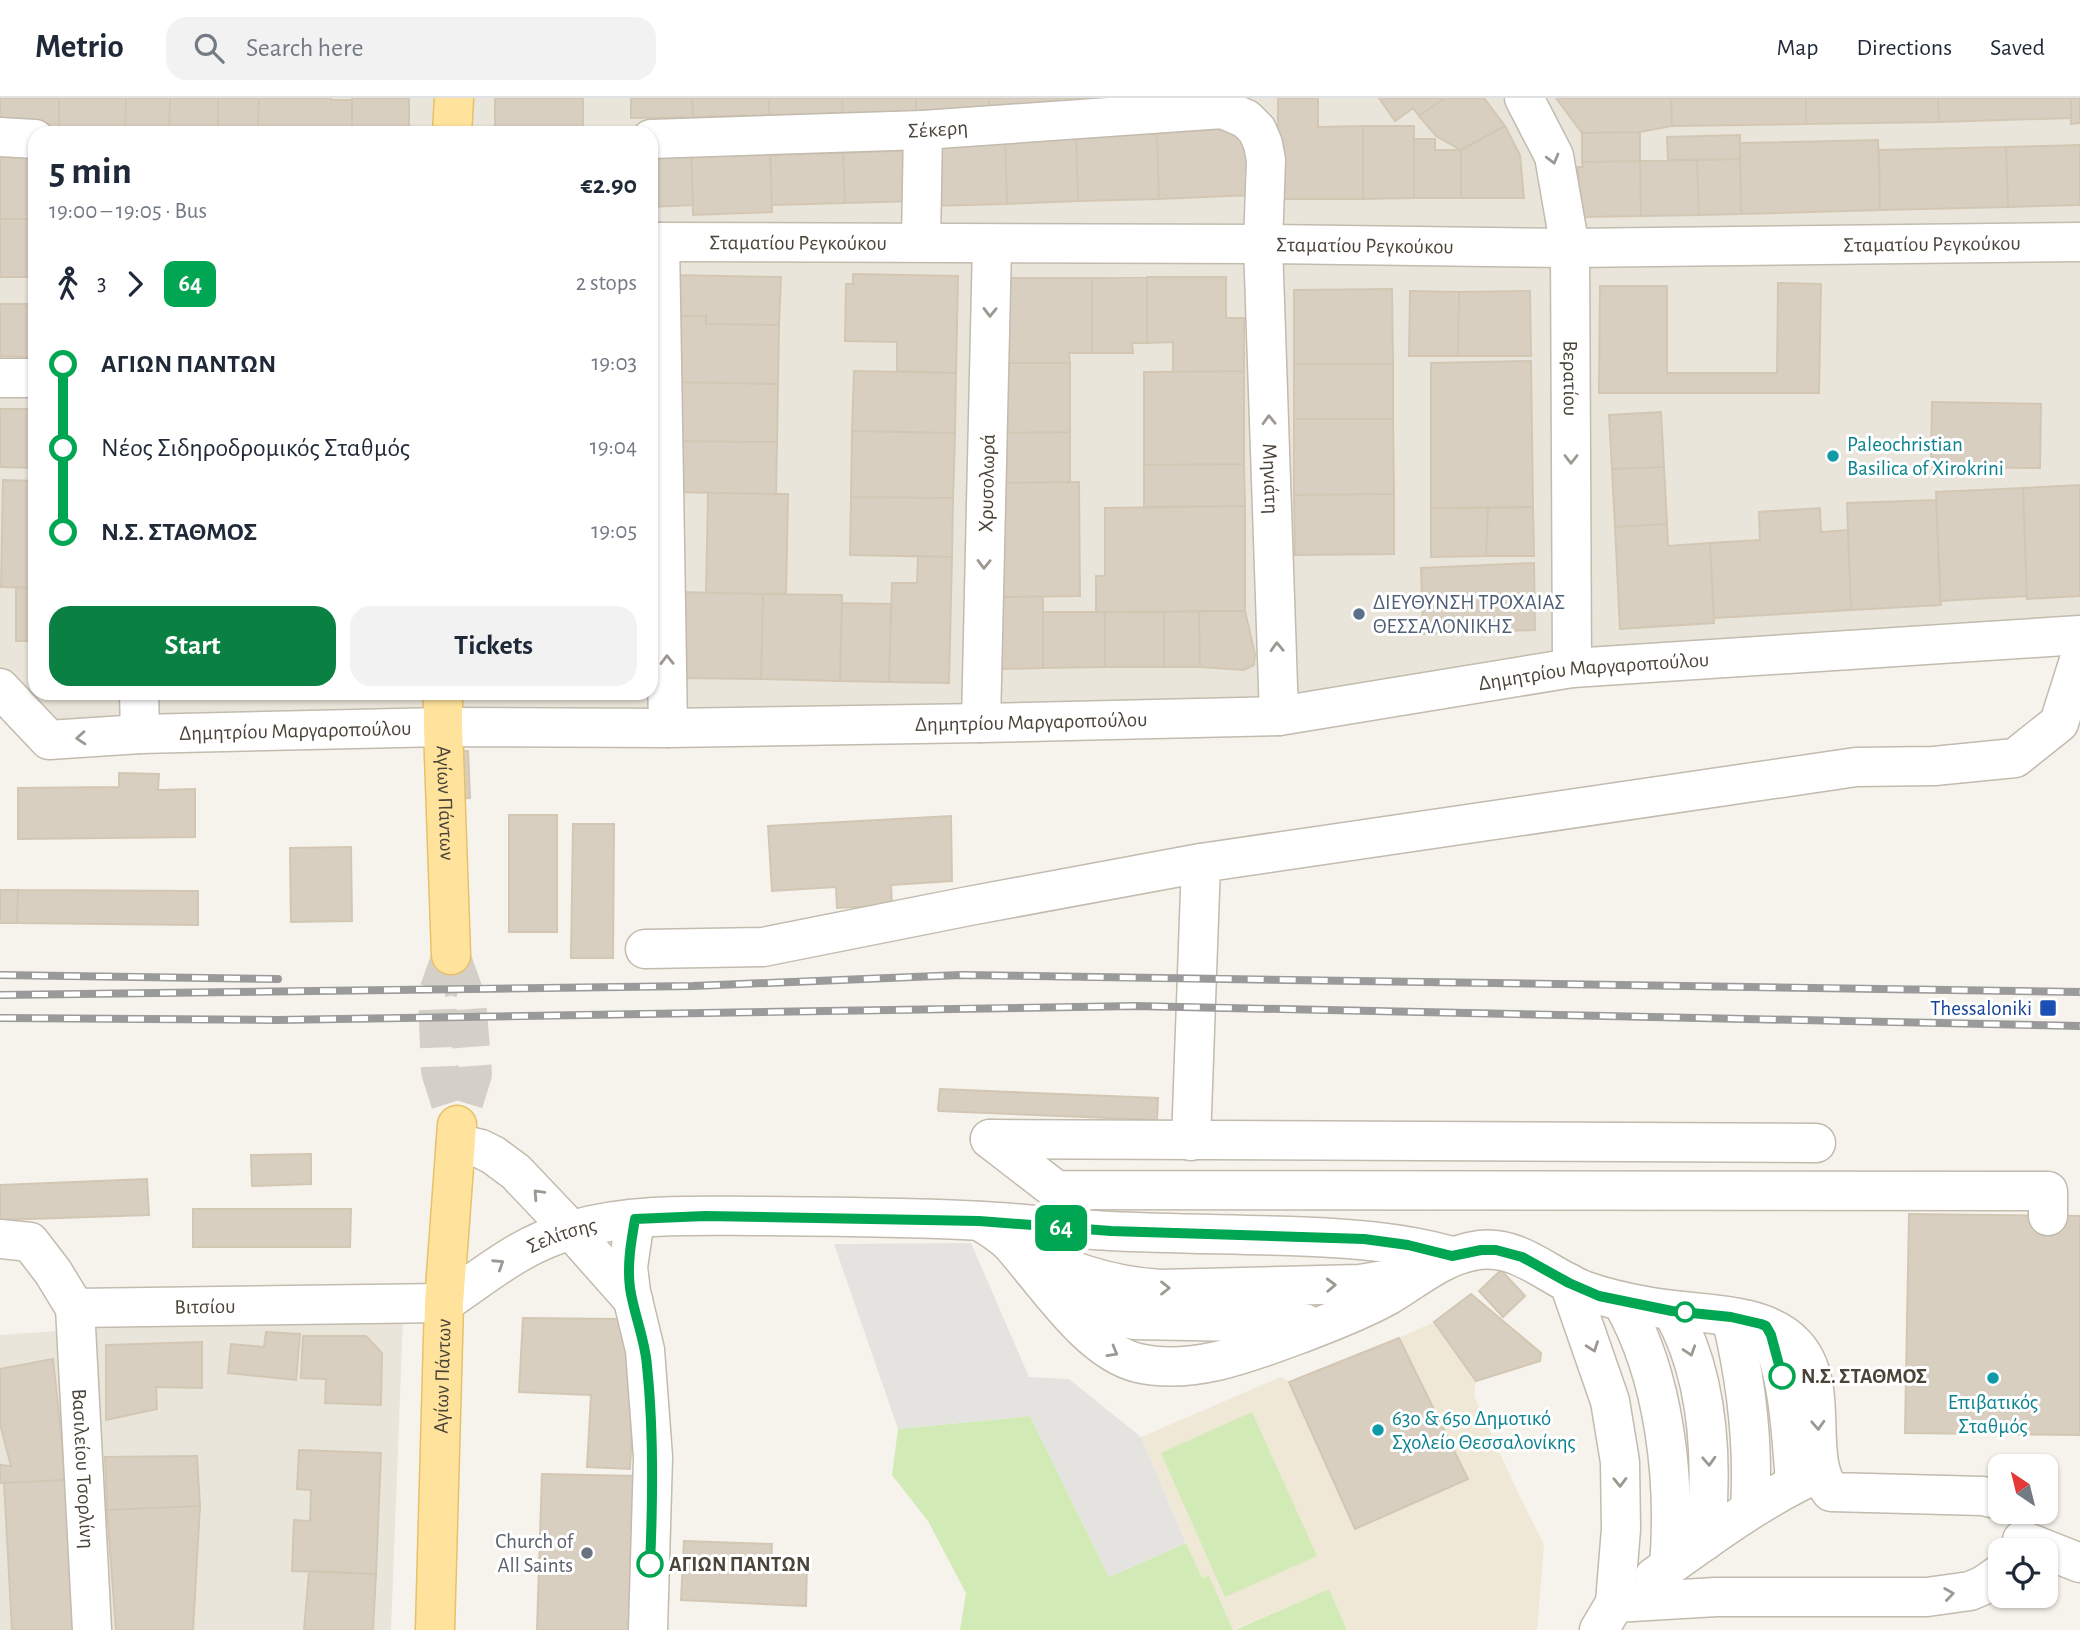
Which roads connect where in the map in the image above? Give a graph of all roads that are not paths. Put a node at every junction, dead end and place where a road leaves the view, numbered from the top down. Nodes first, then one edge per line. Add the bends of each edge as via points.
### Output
1 (454, 98) edge
2 (1524, 98) edge
3 (1221, 103) edge
4 (452, 126) edge
5 (923, 130) junction
6 (0, 137) edge
7 (28, 139) edge
8 (658, 139) edge
9 (658, 242) edge
10 (921, 242) junction
11 (2080, 242) edge
12 (992, 244) junction
13 (1263, 244) junction
14 (1570, 248) junction
15 (658, 354) edge
16 (0, 377) edge
17 (28, 378) edge
18 (2080, 635) edge
19 (2080, 657) edge
20 (1572, 668) junction
21 (0, 688) edge
22 (139, 700) edge
23 (443, 710) edge
24 (1279, 716) junction
25 (981, 723) junction
26 (668, 728) junction
27 (140, 734) junction
28 (1201, 863) junction
29 (645, 949) dead end
30 (451, 955) tunnel mouth
31 (456, 1134) joint
32 (1191, 1141) junction
33 (1816, 1143) dead end
34 (1492, 1191) junction
35 (2048, 1216) dead end
36 (635, 1219) junction
37 (572, 1230) junction
38 (994, 1231) junction
39 (0, 1239) edge
40 (1496, 1250) junction
41 (1444, 1261) junction
42 (1569, 1283) junction
43 (633, 1300) junction
44 (1622, 1301) junction
45 (444, 1303) junction
46 (75, 1308) junction
47 (1672, 1311) junction
48 (1749, 1322) junction
49 (1807, 1478) junction
50 (1988, 1497) edge
51 (1750, 1509) junction
52 (2020, 1534) edge
53 (1705, 1541) junction
54 (2080, 1563) edge
55 (1669, 1566) junction
56 (1988, 1582) edge
57 (1607, 1616) edge
58 (92, 1630) edge
59 (435, 1630) edge
60 (648, 1630) edge

1 - 4 main road
2 -> 14 street, Βερατίου via 1553,156
3 - 5 street, Σέκερη
3 - 13 street, Σέκερη via 1246,119 1263,144
5 - 8 street, Σέκερη
5 - 10 street
6 - 7 street
9 - 10 street, Σταματίου Ρεγκούκου
10 - 12 street, Σταματίου Ρεγκούκου
11 - 14 street, Σταματίου Ρεγκούκου
12 - 13 street, Σταματίου Ρεγκούκου
12 -> 25 street, Χρυσολωρά
13 - 14 street, Σταματίου Ρεγκούκου
24 -> 13 street, Μηνιάτη
14 -> 20 street, Βερατίου
26 -> 15 street
16 - 17 street
18 - 20 street, Δημητρίου Μαργαροπούλου
19 - 28 street via 2059,723 2015,758 1856,767
20 - 24 street, Δημητρίου Μαργαροπούλου
27 -> 21 street, Δημητρίου Μαργαροπούλου via 49,740
22 - 27 street
23 - 26 street, Δημητρίου Μαργαροπούλου
23 - 27 street, Δημητρίου Μαργαροπούλου
23 - 30 main road, Αγίων Πάντων
24 - 25 street, Δημητρίου Μαργαροπούλου
25 - 26 street, Δημητρίου Μαργαροπούλου
28 - 29 street via 763,947
28 - 32 street
37 -> 31 street via 504,1162
31 - 45 main road, Αγίων Πάντων
32 - 33 street
32 - 34 street via 990,1139 1056,1190
34 - 35 street via 2048,1191
34 - 40 street
36 - 37 street, Σελίτσης
36 - 38 street, Σελίτσης via 718,1216
36 - 43 street via 628,1267
37 - 43 street
45 -> 37 street, Σελίτσης via 515,1254
38 - 41 street, Σελίτσης via 1364,1239 1408,1245
38 -> 41 street via 1079,1273 1160,1289 1360,1284 1405,1276
38 -> 41 street via 1061,1297 1092,1311 1134,1320 1334,1321
39 - 46 street via 30,1242
40 - 41 street, Σελίτσης
40 - 42 street, Σελίτσης via 1522,1257
42 - 44 street, Σελίτσης
42 -> 57 street via 1610,1401 1618,1450 1621,1529
43 - 60 street via 646,1350 651,1417
44 - 47 street, Σελίτσης
44 - 55 street via 1643,1347 1658,1405 1672,1500
45 - 46 street, Βιτσίου
45 - 59 main road, Αγίων Πάντων
46 - 58 street, Βασιλείου Τσορλίνη
47 - 48 street, Σελίτσης
47 -> 53 street via 1692,1356 1704,1413 1710,1485
48 -> 49 street via 1782,1334 1797,1346 1810,1372 1816,1399
48 - 51 street via 1743,1385 1751,1440
49 - 50 street via 1831,1492
49 - 51 street
51 - 53 street
52 - 54 street
53 - 55 street
55 - 57 street
57 -> 56 street via 1716,1597 1927,1597 1970,1591

